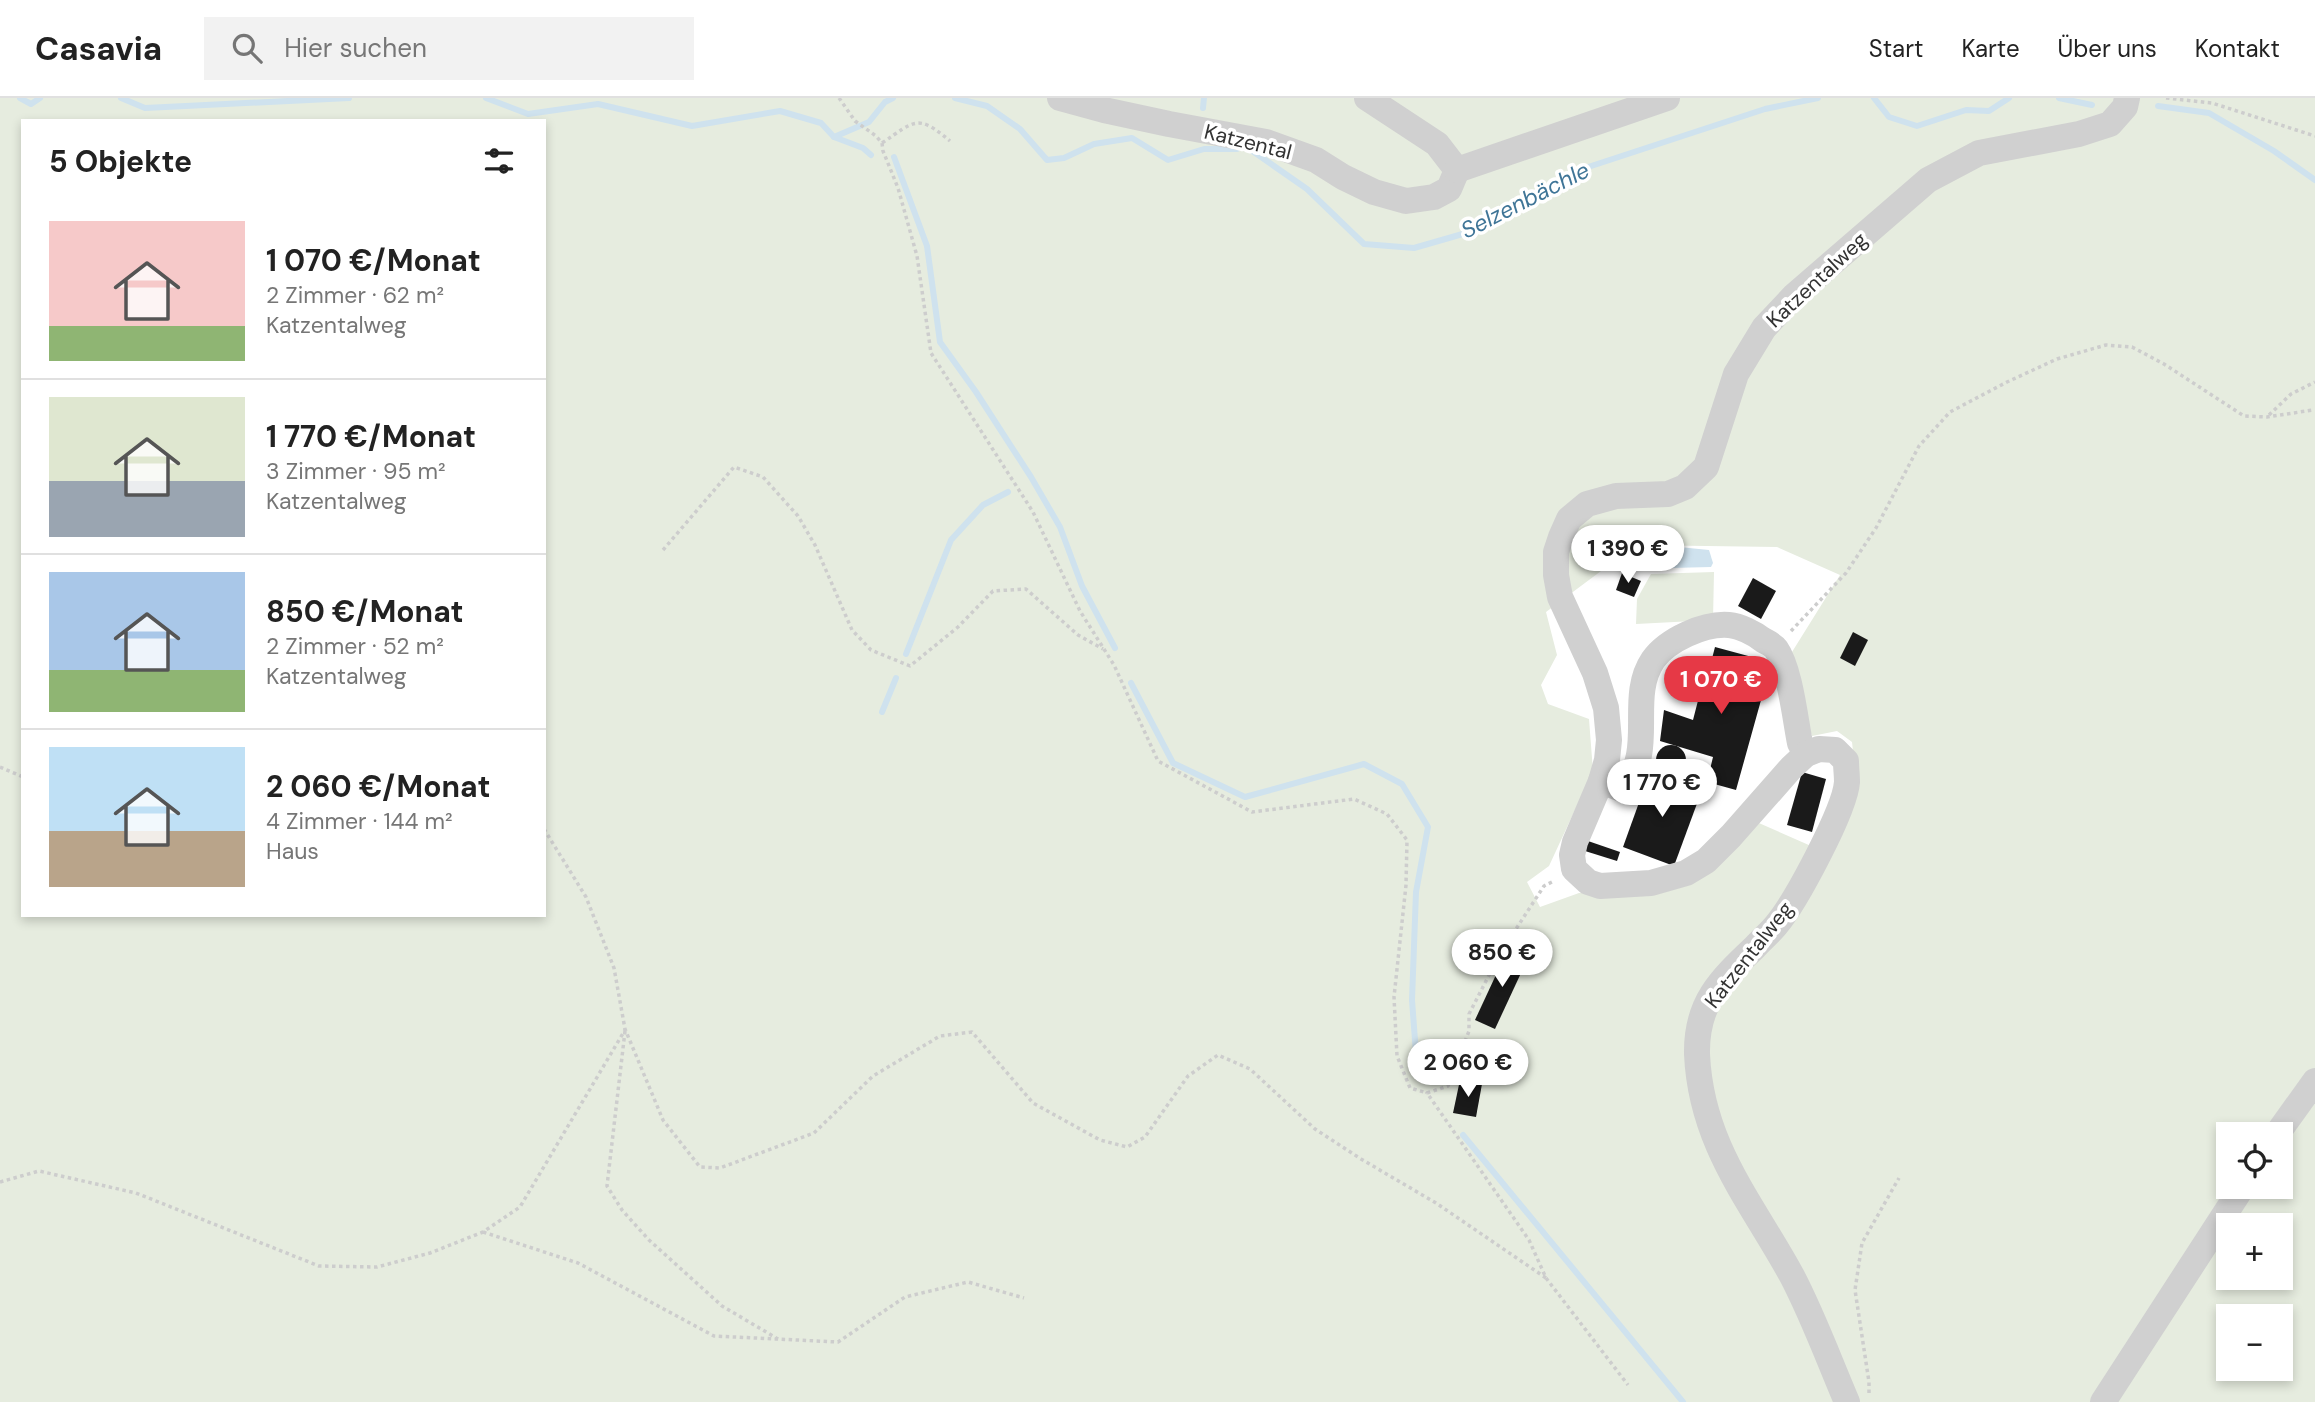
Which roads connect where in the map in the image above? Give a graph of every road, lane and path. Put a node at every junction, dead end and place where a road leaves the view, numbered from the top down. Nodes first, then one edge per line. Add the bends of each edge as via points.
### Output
1 (839, 98) edge
2 (1060, 98) edge
3 (1367, 98) edge
4 (1667, 98) edge
5 (2127, 98) edge
6 (2166, 98) edge
7 (2315, 136) edge
8 (950, 141) dead end
9 (882, 143) junction
10 (1457, 170) junction
11 (2315, 382) edge
12 (2312, 410) dead end
13 (2267, 417) junction
14 (663, 550) dead end
15 (1775, 648) junction
16 (1105, 650) junction
17 (1805, 754) junction
18 (0, 767) edge
19 (21, 776) edge
20 (1601, 782) junction
21 (546, 832) edge
22 (1574, 869) junction
23 (625, 1029) junction
24 (2315, 1081) edge
25 (1427, 1093) junction
26 (2286, 1122) edge
27 (1899, 1178) dead end
28 (0, 1182) edge
29 (2235, 1199) edge
30 (482, 1232) junction
31 (1546, 1278) junction
32 (1024, 1298) dead end
33 (779, 1340) junction
34 (1628, 1385) dead end
35 (1847, 1402) edge
36 (1868, 1402) edge
37 (2103, 1402) edge

1 - 9 path via 855,121
2 - 10 street, Katzental via 1266,142 1316,160 1374,192 1406,201 1434,197 1449,188
3 - 10 street via 1437,144
4 - 10 street
5 - 20 street, Katzentalweg via 2110,124 1979,153 1928,180 1795,295 1764,328 1736,374 1706,467 1685,487 1668,494 1616,496 1587,504 1569,519 1556,552 1556,575 1560,597 1606,708 1609,740
6 - 7 path via 2212,103
8 - 9 path via 930,124 912,123
9 - 16 path via 917,256 932,353 1033,512 1080,611
11 - 13 path via 2291,394
12 - 13 path
13 - 15 path via 2244,416 2132,347 2106,345 2057,359 2007,382 1950,412 1919,446 1846,573
14 - 16 path via 734,467 762,477 798,516 852,630 871,650 910,666 993,591 1026,589 1078,635
15 - 17 street
15 - 20 street via 1729,625 1700,629 1673,641 1653,660 1646,678 1639,754 1627,791
16 - 25 path via 1158,761 1252,812 1354,799 1387,814 1407,840 1394,997 1397,1056 1410,1088
17 - 22 street via 1706,861 1686,873 1651,883 1600,886
17 - 35 street, Katzentalweg via 1819,749 1835,751 1846,761 1847,784 1838,811 1809,873 1777,925 1708,999 1698,1024 1697,1055 1704,1106 1717,1144 1734,1181 1793,1277
18 - 19 path
20 - 22 street, Katzentalweg via 1575,842
21 - 23 path via 586,898 610,956
22 - 25 path via 1544,886 1501,952 1469,1014 1469,1031 1448,1086
23 - 30 path via 520,1207
23 - 31 path via 663,1120 700,1167 720,1168 814,1133 873,1076 940,1035 972,1031 1033,1102 1100,1140 1127,1147 1145,1137 1188,1076 1218,1055 1250,1069 1315,1129
23 - 33 path via 607,1186 649,1240 722,1306
24 - 26 street
25 - 31 path via 1529,1240
27 - 36 path via 1862,1243 1855,1290
28 - 30 path via 39,1171 136,1193 319,1266 377,1267
29 - 37 street
30 - 33 path via 578,1263 714,1336
31 - 34 path
32 - 33 path via 968,1282 905,1297 838,1342

